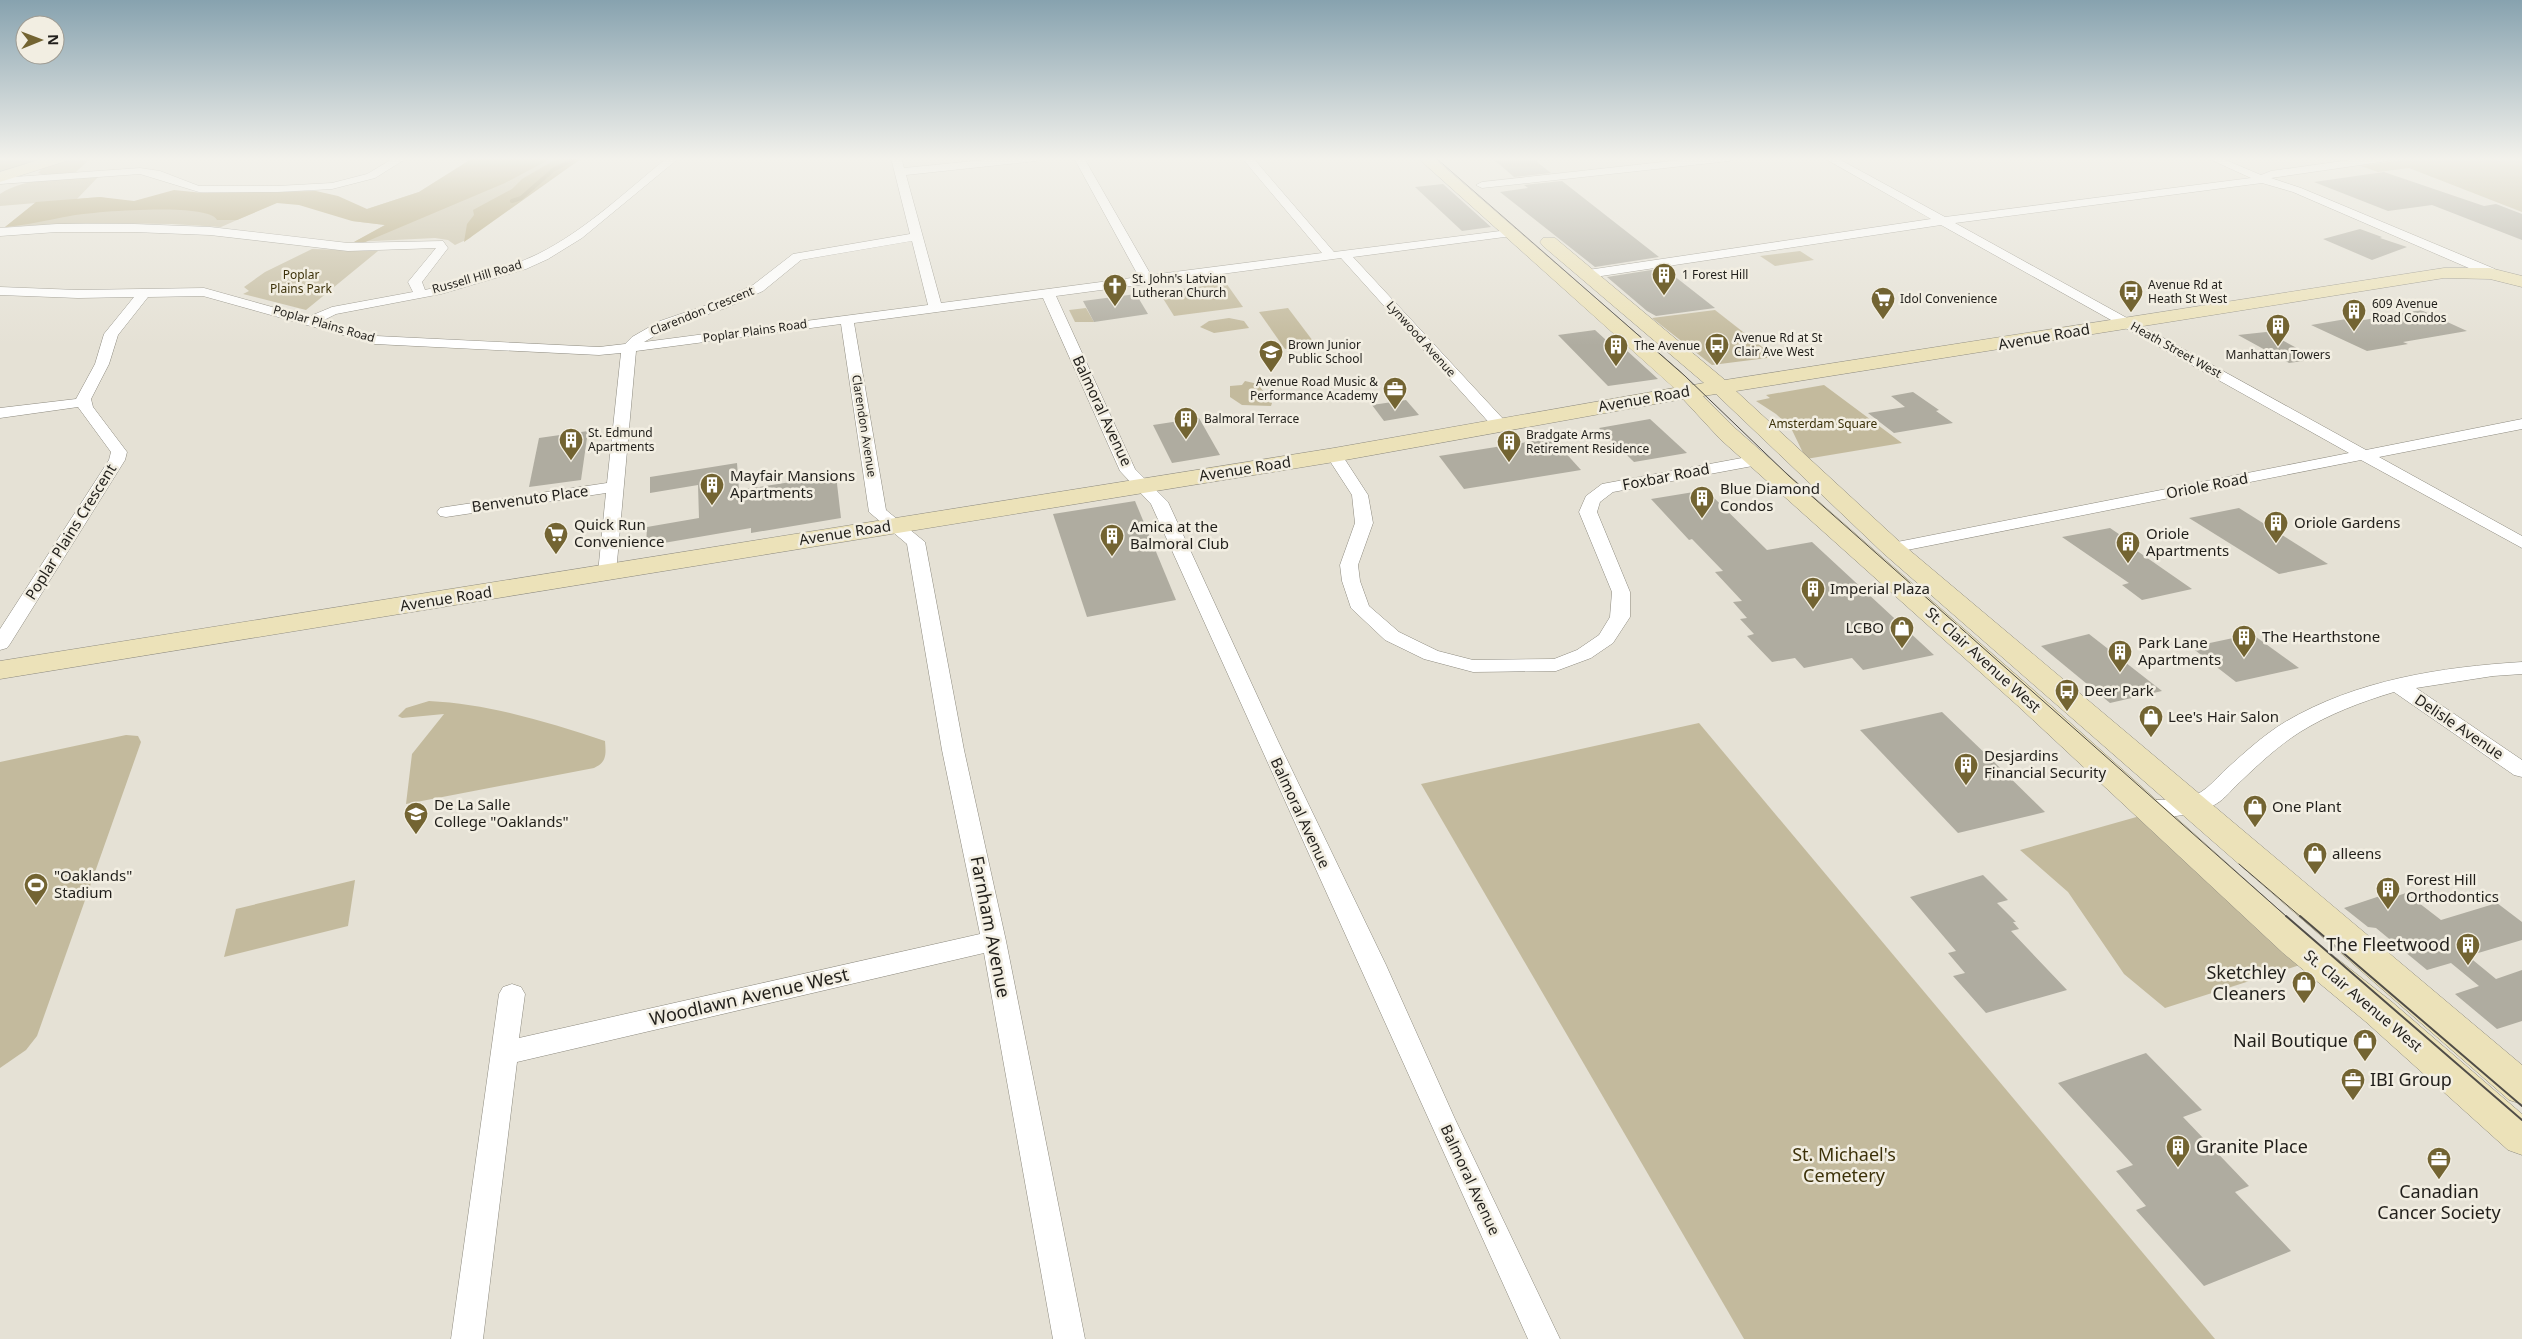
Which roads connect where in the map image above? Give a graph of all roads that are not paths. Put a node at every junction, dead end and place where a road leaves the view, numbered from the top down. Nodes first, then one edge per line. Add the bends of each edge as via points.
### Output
1 (594, 220) edge
2 (913, 220) edge
3 (1114, 220) edge
4 (1306, 220) edge
5 (1500, 220) edge
6 (1948, 220) edge
7 (2369, 220) edge
8 (1944, 221) junction
9 (0, 232) edge
10 (1512, 232) junction
11 (1538, 233) dead end
12 (918, 237) junction
13 (1338, 255) junction
14 (2490, 272) junction
15 (1588, 274) junction
16 (1147, 280) junction
17 (2522, 282) edge
18 (0, 291) edge
19 (144, 292) junction
20 (420, 293) junction
21 (1048, 293) junction
22 (935, 307) junction
23 (847, 320) junction
24 (310, 321) junction
25 (2127, 323) junction
26 (630, 348) junction
27 (1720, 387) junction
28 (1688, 392) junction
29 (84, 402) junction
30 (0, 414) edge
31 (1498, 424) junction
32 (2522, 424) edge
33 (1334, 455) junction
34 (2364, 455) junction
35 (1758, 460) junction
36 (1143, 485) junction
37 (614, 487) junction
38 (446, 512) dead end
39 (894, 525) junction
40 (2522, 543) edge
41 (1892, 548) junction
42 (607, 573) junction
43 (0, 644) edge
44 (2522, 668) edge
45 (0, 670) edge
46 (2397, 685) junction
47 (2522, 770) edge
48 (2193, 805) junction
49 (2146, 808) junction
50 (994, 941) junction
51 (512, 994) dead end
52 (505, 1053) junction
53 (2522, 1088) edge
54 (2522, 1138) edge
55 (467, 1339) edge
56 (1069, 1339) edge
57 (1544, 1339) edge

1 - 20 street, Russell Hill Road via 543,256 502,273
2 - 12 street
3 - 16 street
4 - 13 street, Lynwood Avenue
5 - 10 main road, St. Clair Avenue West
6 - 8 street
7 - 14 street
8 - 15 street
8 - 25 street, Heath Street West
9 - 20 street via 134,228 210,231 348,247 439,244 442,248 439,253 415,282
10 - 13 street, Poplar Plains Road
10 - 28 main road, St. Clair Avenue West
11 - 15 main road, St. Clair Avenue West
12 - 22 street
12 - 26 street, Clarendon Crescent via 797,257 758,288 665,324 637,340
13 - 16 street, Poplar Plains Road
13 - 31 street, Lynwood Avenue
14 - 17 main road, Avenue Road
14 - 25 main road, Avenue Road via 2446,271
15 - 27 main road, St. Clair Avenue West
16 - 21 street, Poplar Plains Road
18 - 19 street, Poplar Plains Road
19 - 24 street, Poplar Plains Road via 213,293
19 - 29 street via 111,334 102,364
20 - 24 street, Russell Hill Road via 332,312
21 - 22 street, Poplar Plains Road
21 - 36 street, Balmoral Avenue via 1128,471
22 - 23 street, Poplar Plains Road
23 - 26 street, Poplar Plains Road
23 - 39 street, Clarendon Avenue via 878,509
24 - 26 street, Poplar Plains Road via 375,340 555,350
25 - 27 main road, Avenue Road
25 - 34 street, Heath Street West
26 - 37 street
27 - 28 main road, Avenue Road
27 - 41 main road, St. Clair Avenue West
28 - 31 main road, Avenue Road
28 - 35 main road, St. Clair Avenue West
29 - 30 street
29 - 43 street, Poplar Plains Crescent via 119,452 117,460
31 - 33 main road, Avenue Road
32 - 34 street, Oriole Road
33 - 35 street, Foxbar Road via 1360,494 1364,523 1349,565 1360,608 1392,636 1431,655 1473,666 1556,665 1584,654 1606,639 1620,617 1621,592 1588,512 1592,500 1608,488
33 - 36 main road, Avenue Road
34 - 40 street, Heath Street West
34 - 41 street, Oriole Road
35 - 49 main road, St. Clair Avenue West
36 - 39 main road, Avenue Road
36 - 57 street, Balmoral Avenue via 1159,502 1266,741 1373,965 1442,1122
37 - 38 street, Benvenuto Place
37 - 42 street
39 - 42 main road, Avenue Road
39 - 50 street, Farnham Avenue via 916,542 953,750
41 - 48 main road, St. Clair Avenue West
42 - 45 main road, Avenue Road
44 - 46 street
46 - 47 street, Delisle Avenue
46 - 48 street via 2350,698 2292,727 2264,747 2209,798
48 - 49 street
48 - 53 main road, St. Clair Avenue West
49 - 54 main road, St. Clair Avenue West via 2295,944 2379,1012
50 - 52 street, Woodlawn Avenue West
50 - 56 street, Farnham Avenue
51 - 52 street
52 - 55 street

